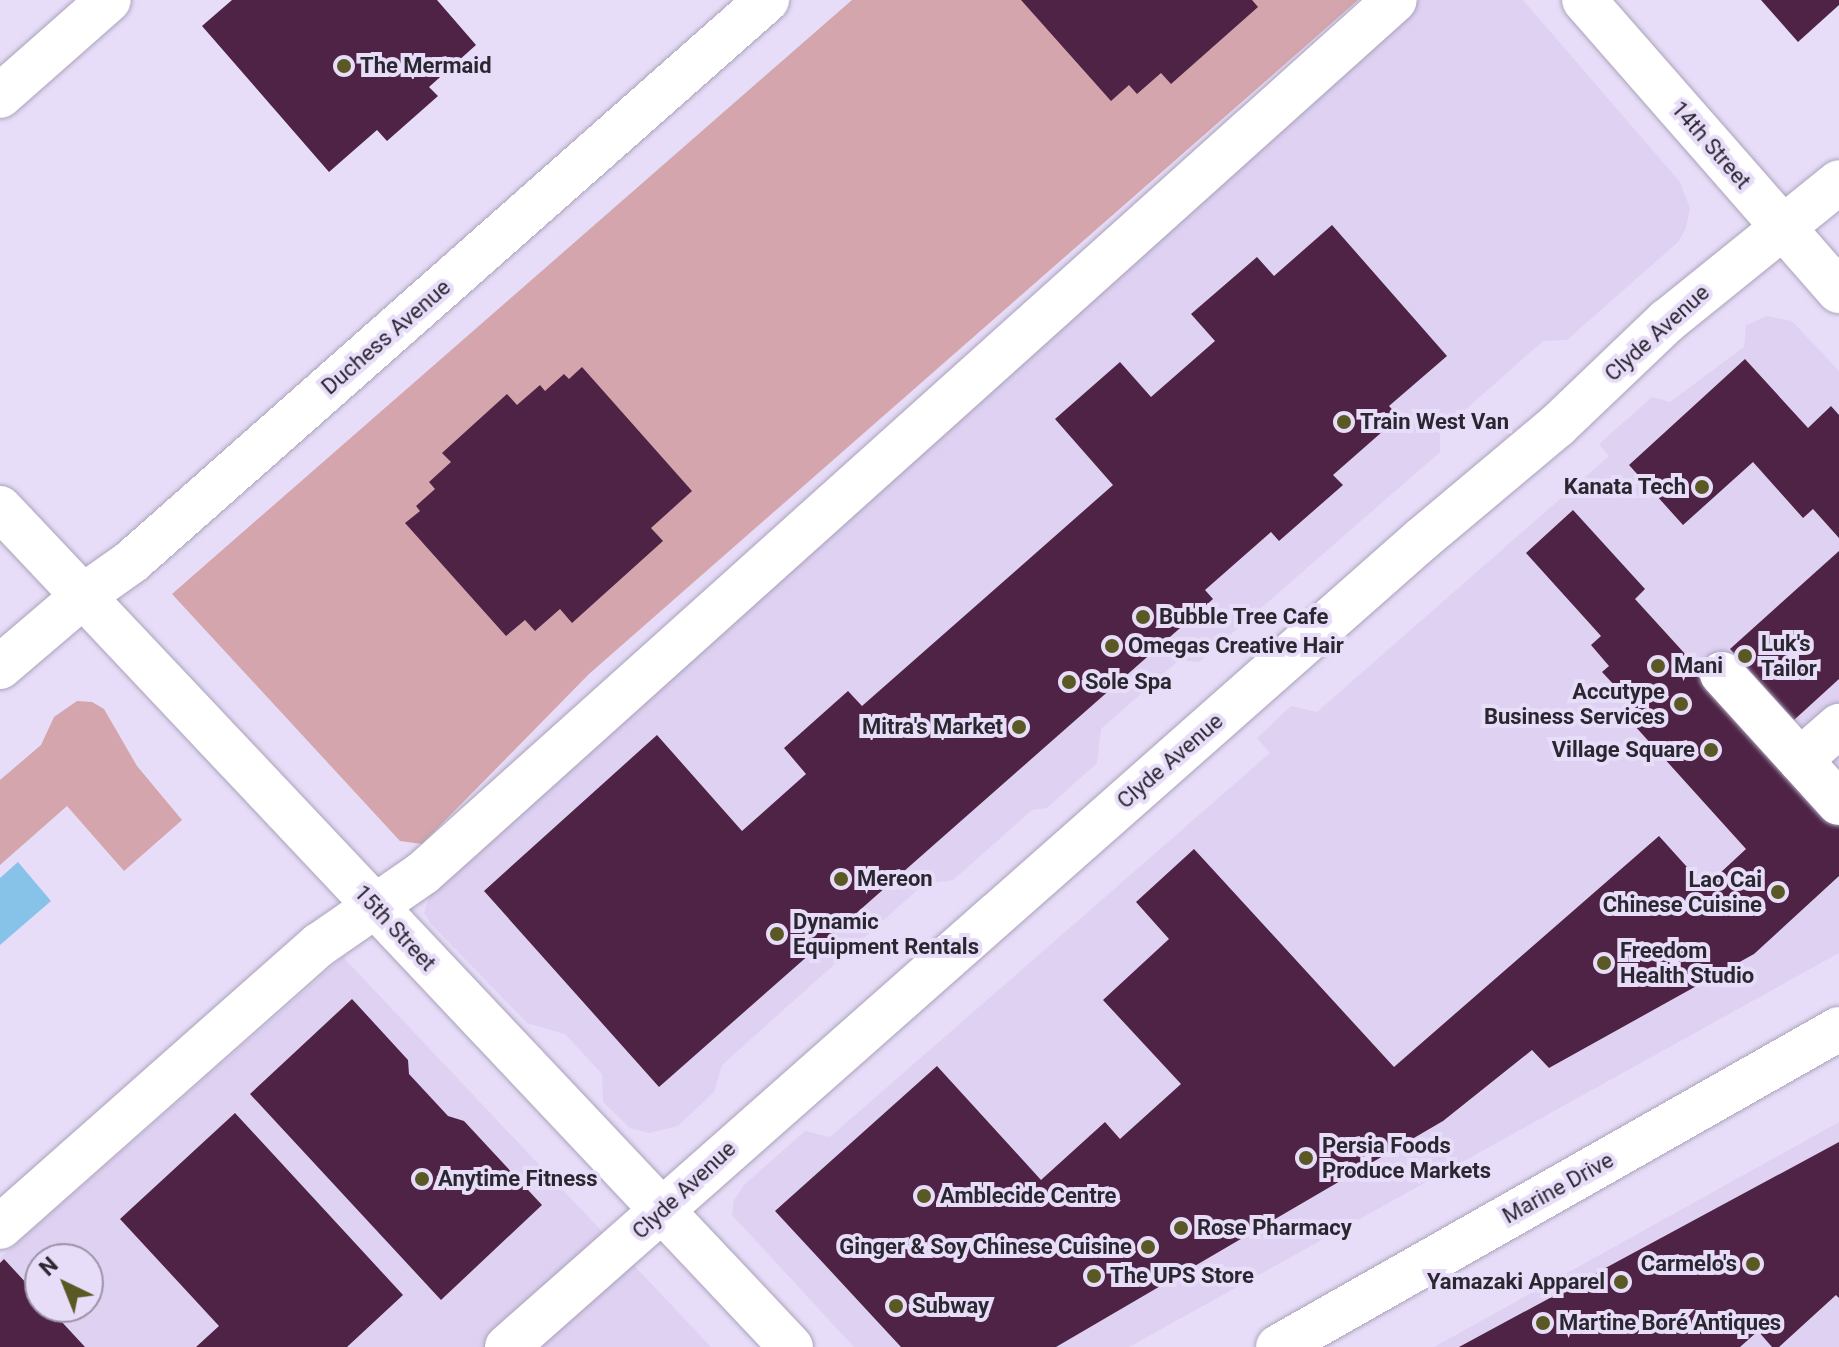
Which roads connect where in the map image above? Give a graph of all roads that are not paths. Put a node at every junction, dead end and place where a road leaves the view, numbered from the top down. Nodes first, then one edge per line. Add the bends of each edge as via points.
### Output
1 (109, 0) edge
2 (767, 0) edge
3 (1395, 0) edge
4 (1584, 0) edge
5 (0, 96) edge
6 (1839, 182) edge
7 (1783, 227) junction
8 (1839, 291) edge
9 (0, 508) edge
10 (83, 596) junction
11 (0, 667) edge
12 (1722, 674) dead end
13 (1839, 726) edge
14 (1800, 760) junction
15 (1839, 803) edge
16 (376, 907) junction
17 (1839, 1029) edge
18 (662, 1213) junction
19 (0, 1227) edge
20 (507, 1347) edge
21 (791, 1347) edge
22 (1278, 1347) edge

1 - 5 street
2 - 10 street, Duchess Avenue via 131,562
3 - 16 street via 423,873
4 - 7 street, 14th Street
6 - 7 street, Clyde Avenue
7 - 8 street, 14th Street
7 - 18 street, Clyde Avenue via 1667,321 1558,425 735,1143
9 - 10 street, 15th Street
10 - 11 street, Duchess Avenue
10 - 16 street, 15th Street
12 - 14 street
13 - 14 street
14 - 15 street
16 - 18 street, 15th Street
16 - 19 street via 319,945
17 - 22 street, Marine Drive
18 - 20 street, Clyde Avenue
18 - 21 street, 15th Street

